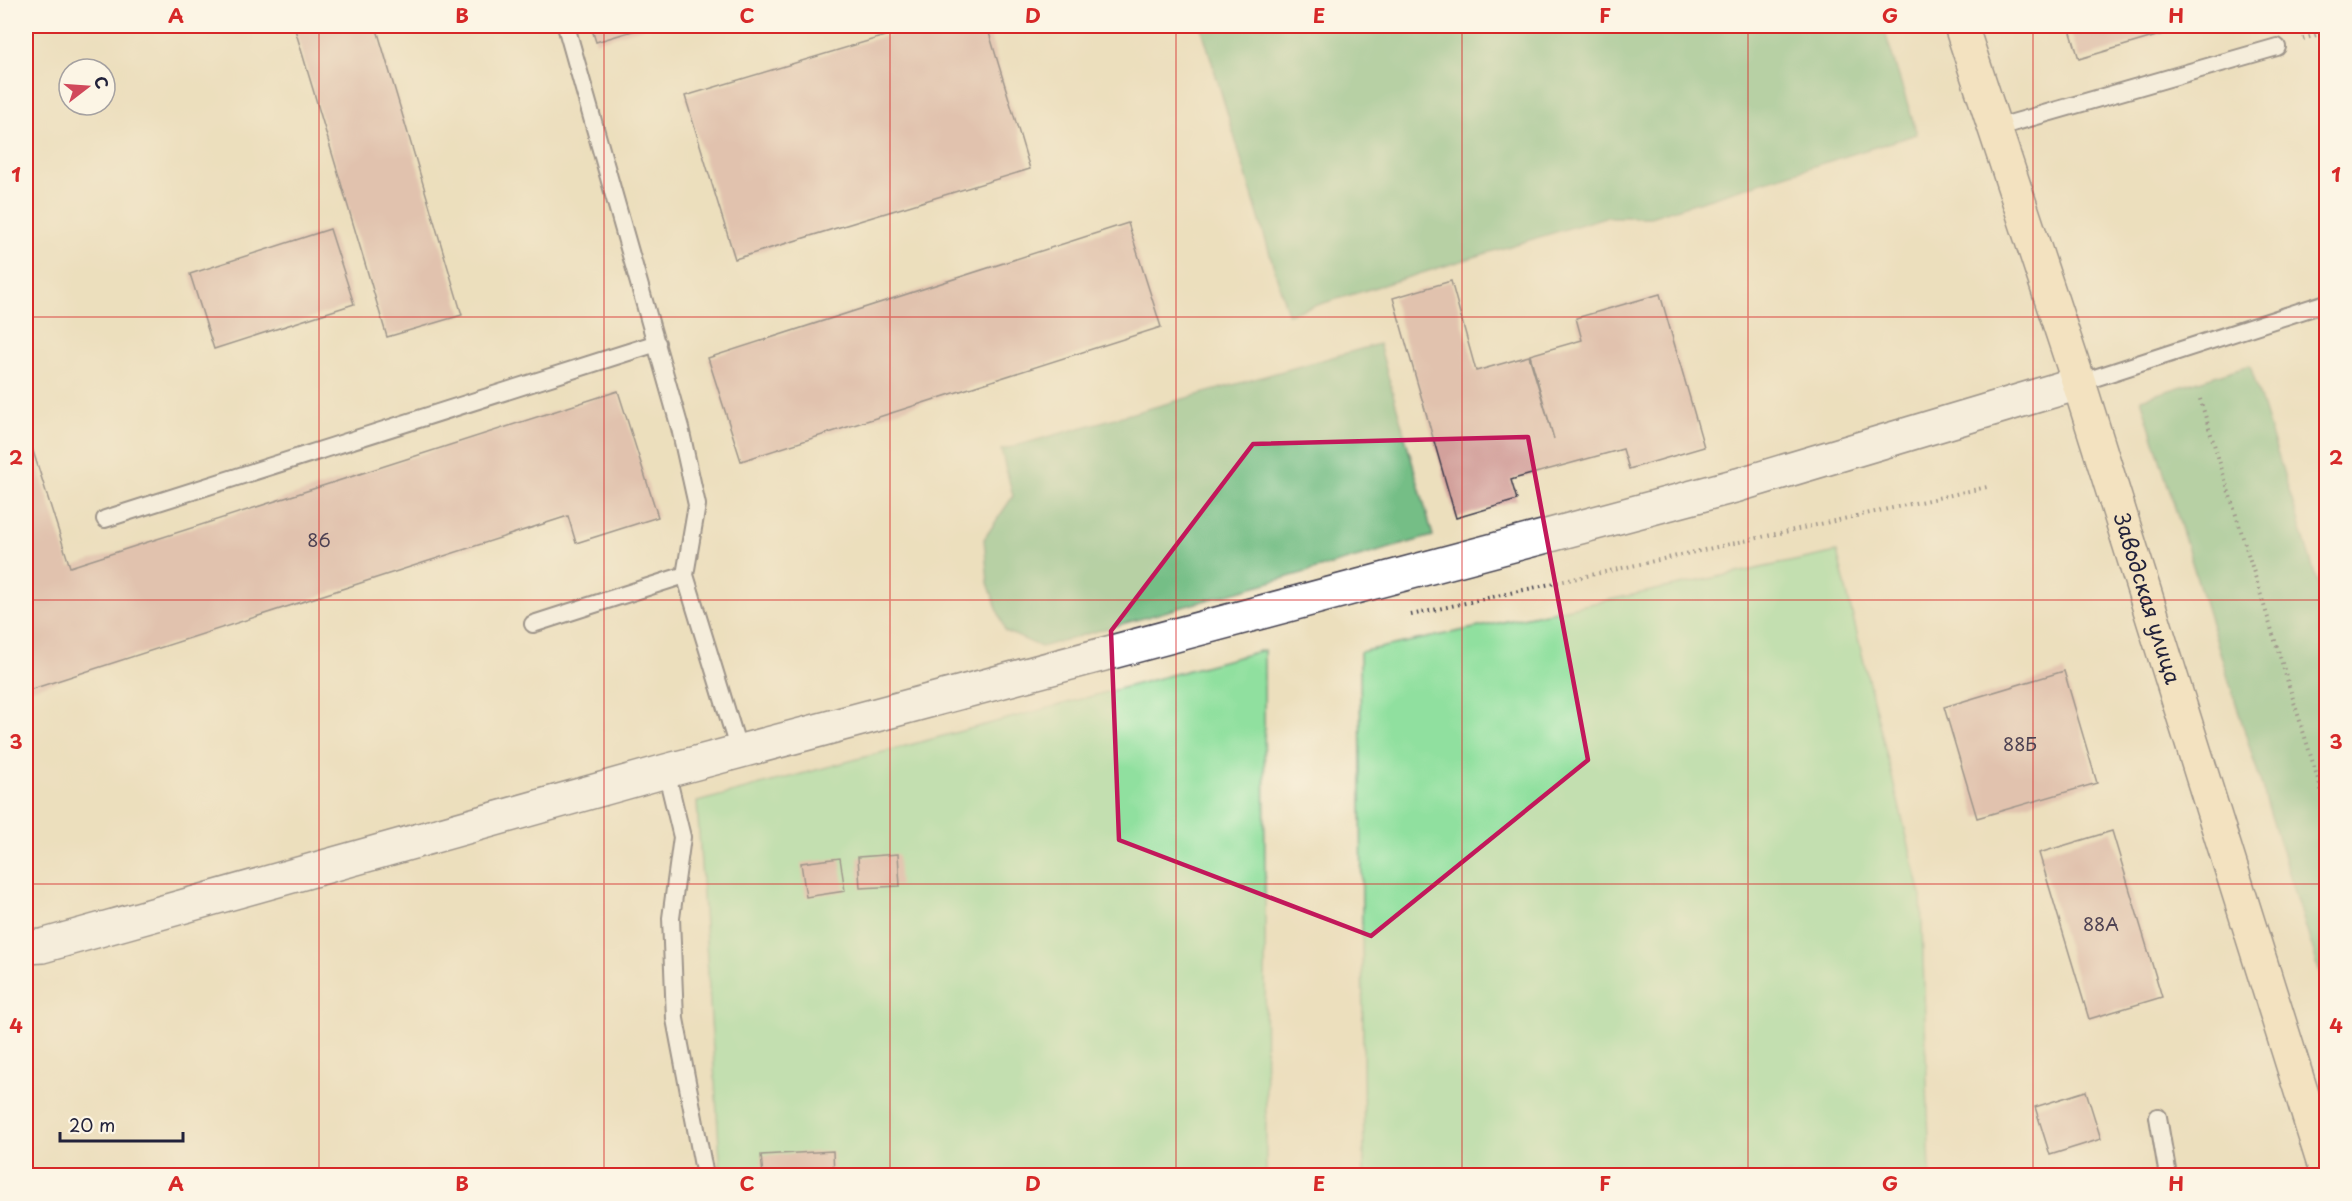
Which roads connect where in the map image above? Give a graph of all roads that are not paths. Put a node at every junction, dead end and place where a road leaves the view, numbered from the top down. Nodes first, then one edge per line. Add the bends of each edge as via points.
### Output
1 (566, 26) edge
2 (1961, 26) edge
3 (2277, 47) dead end
4 (1995, 128) junction
5 (2326, 303) edge
6 (657, 342) junction
7 (2079, 383) junction
8 (105, 519) dead end
9 (685, 575) junction
10 (533, 624) dead end
11 (739, 751) junction
12 (666, 771) junction
13 (26, 947) edge
14 (2158, 1117) dead end
15 (2326, 1171) edge
16 (705, 1176) edge
17 (2168, 1176) edge

1 - 6 lane
2 - 4 street, Заводская улица
3 - 4 lane
4 - 7 street, Заводская улица
5 - 7 lane
6 - 8 lane
6 - 9 lane via 697,505
7 - 11 street via 1738,485
7 - 15 street, Заводская улица
9 - 10 lane
9 - 11 lane
11 - 12 street
12 - 13 street via 42,946
12 - 16 lane via 682,837 671,918 675,1019
14 - 17 lane

